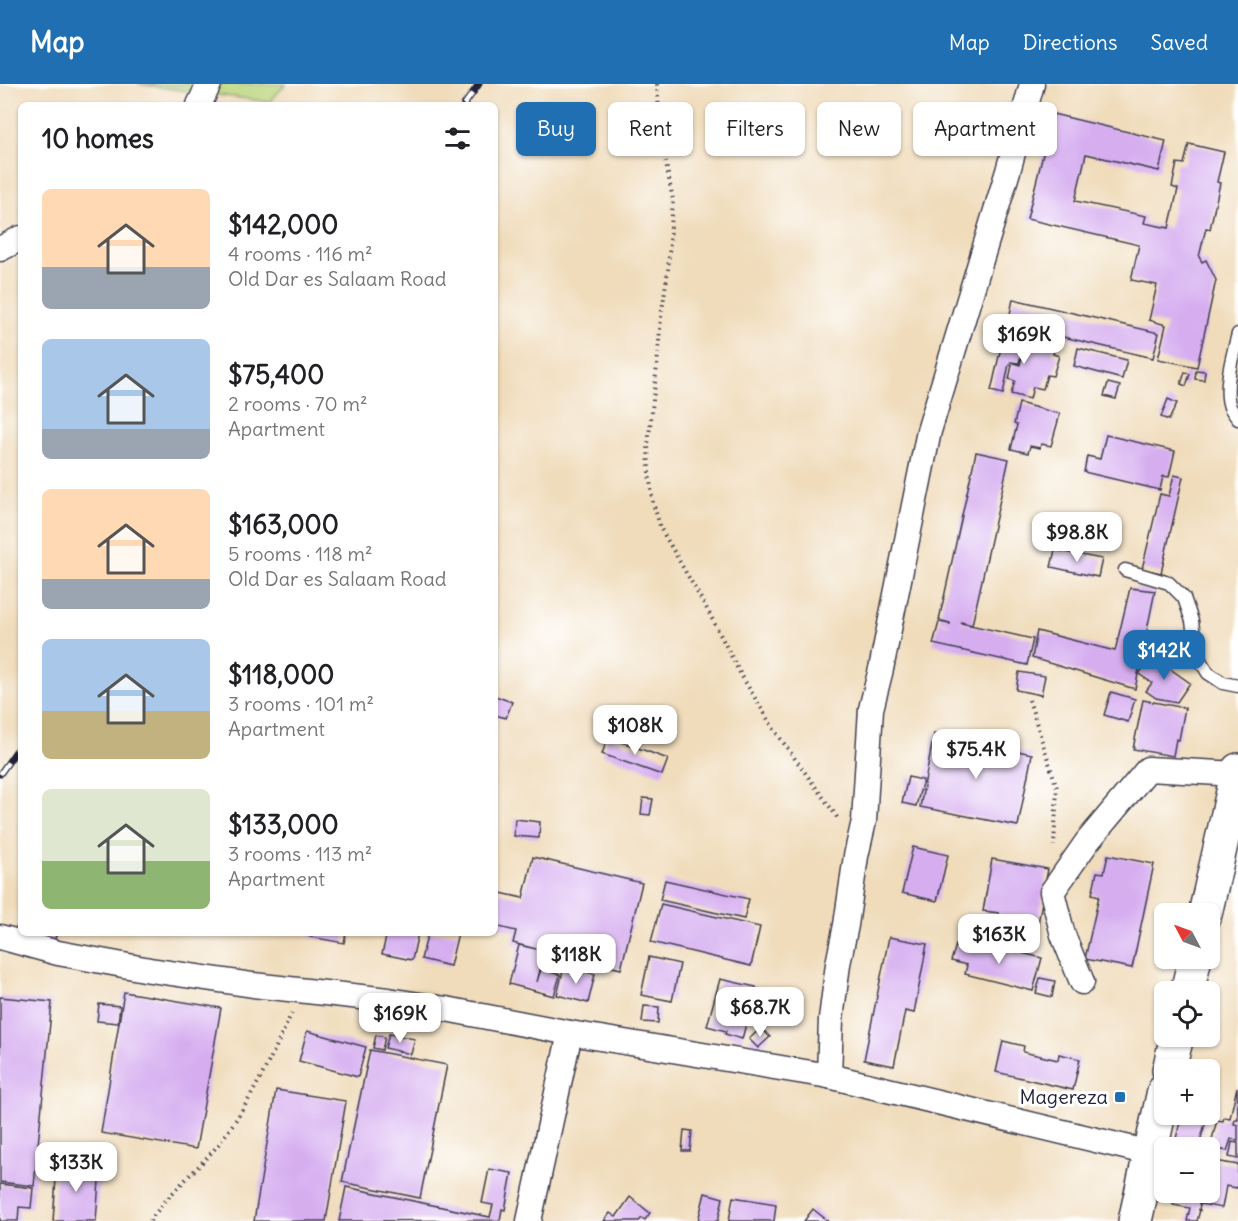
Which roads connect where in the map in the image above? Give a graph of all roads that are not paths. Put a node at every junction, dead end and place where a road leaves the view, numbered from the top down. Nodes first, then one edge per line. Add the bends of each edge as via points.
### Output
1 (209, 84) edge
2 (1032, 84) edge
3 (200, 102) edge
4 (18, 240) edge
5 (0, 249) edge
6 (1238, 334) edge
7 (1238, 419) edge
8 (1125, 570) dead end
9 (1238, 686) edge
10 (1238, 772) edge
11 (1234, 809) edge
12 (1208, 903) edge
13 (0, 937) edge
14 (1083, 982) dead end
15 (570, 1033) junction
16 (829, 1076) junction
17 (1156, 1125) edge
18 (1150, 1153) junction
19 (529, 1221) edge
20 (1134, 1221) edge

1 - 3 street
2 - 16 street via 929,431 871,709 864,821 838,964
4 - 5 street
6 - 7 lane via 1227,395 1230,409
8 - 9 lane via 1169,583 1184,598 1200,662 1223,683
10 - 11 main road
10 - 14 street via 1148,769 1087,842 1052,892 1063,935
11 - 12 main road
13 - 15 street via 150,970 446,1008
15 - 16 street
15 - 19 street
16 - 18 street
17 - 18 main road
18 - 20 main road

